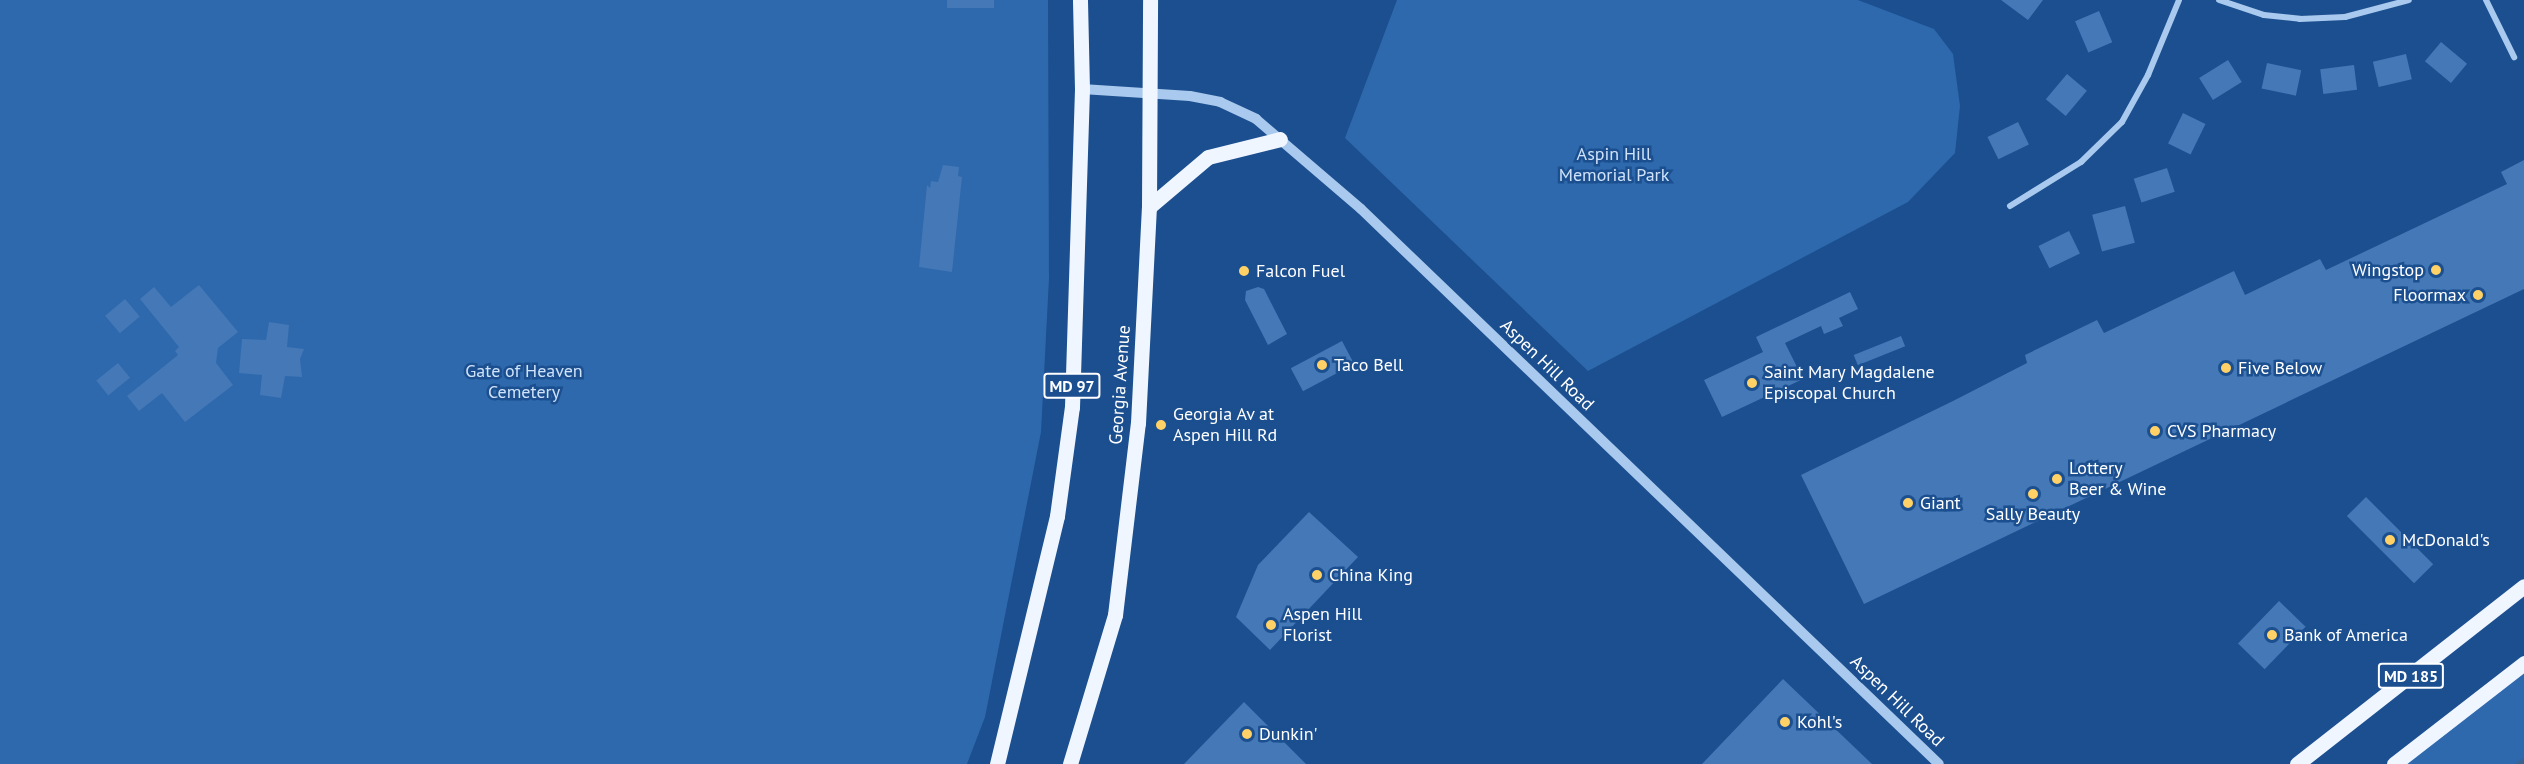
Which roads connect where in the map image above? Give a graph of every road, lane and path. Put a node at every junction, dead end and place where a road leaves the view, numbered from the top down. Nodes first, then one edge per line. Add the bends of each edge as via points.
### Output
1 (1080, 0) edge
2 (1150, 0) edge
3 (2179, 0) edge
4 (2219, 0) edge
5 (2409, 0) edge
6 (2486, 0) edge
7 (2514, 57) dead end
8 (1082, 89) junction
9 (1150, 92) junction
10 (1280, 139) junction
11 (2010, 206) dead end
12 (1149, 207) junction
13 (2524, 586) edge
14 (2524, 663) edge
15 (997, 764) edge
16 (1070, 764) edge
17 (1939, 764) edge
18 (2297, 764) edge
19 (2394, 764) edge

1 - 8 main road, MD 97
2 - 9 main road, Georgia Avenue
3 - 11 street via 2148,75 2122,122 2081,162
4 - 5 street via 2264,15 2300,19 2345,17
6 - 7 street
8 - 9 street, Aspen Hill Road
8 - 15 main road, MD 97 via 1070,418 1057,516
9 - 10 street, Aspen Hill Road via 1220,102 1256,119
9 - 12 main road, Georgia Avenue
10 - 12 main road via 1208,157
10 - 17 street, Aspen Hill Road via 1361,209
12 - 16 main road, Georgia Avenue via 1138,423 1115,615
13 - 18 main road, MD 185
14 - 19 main road

